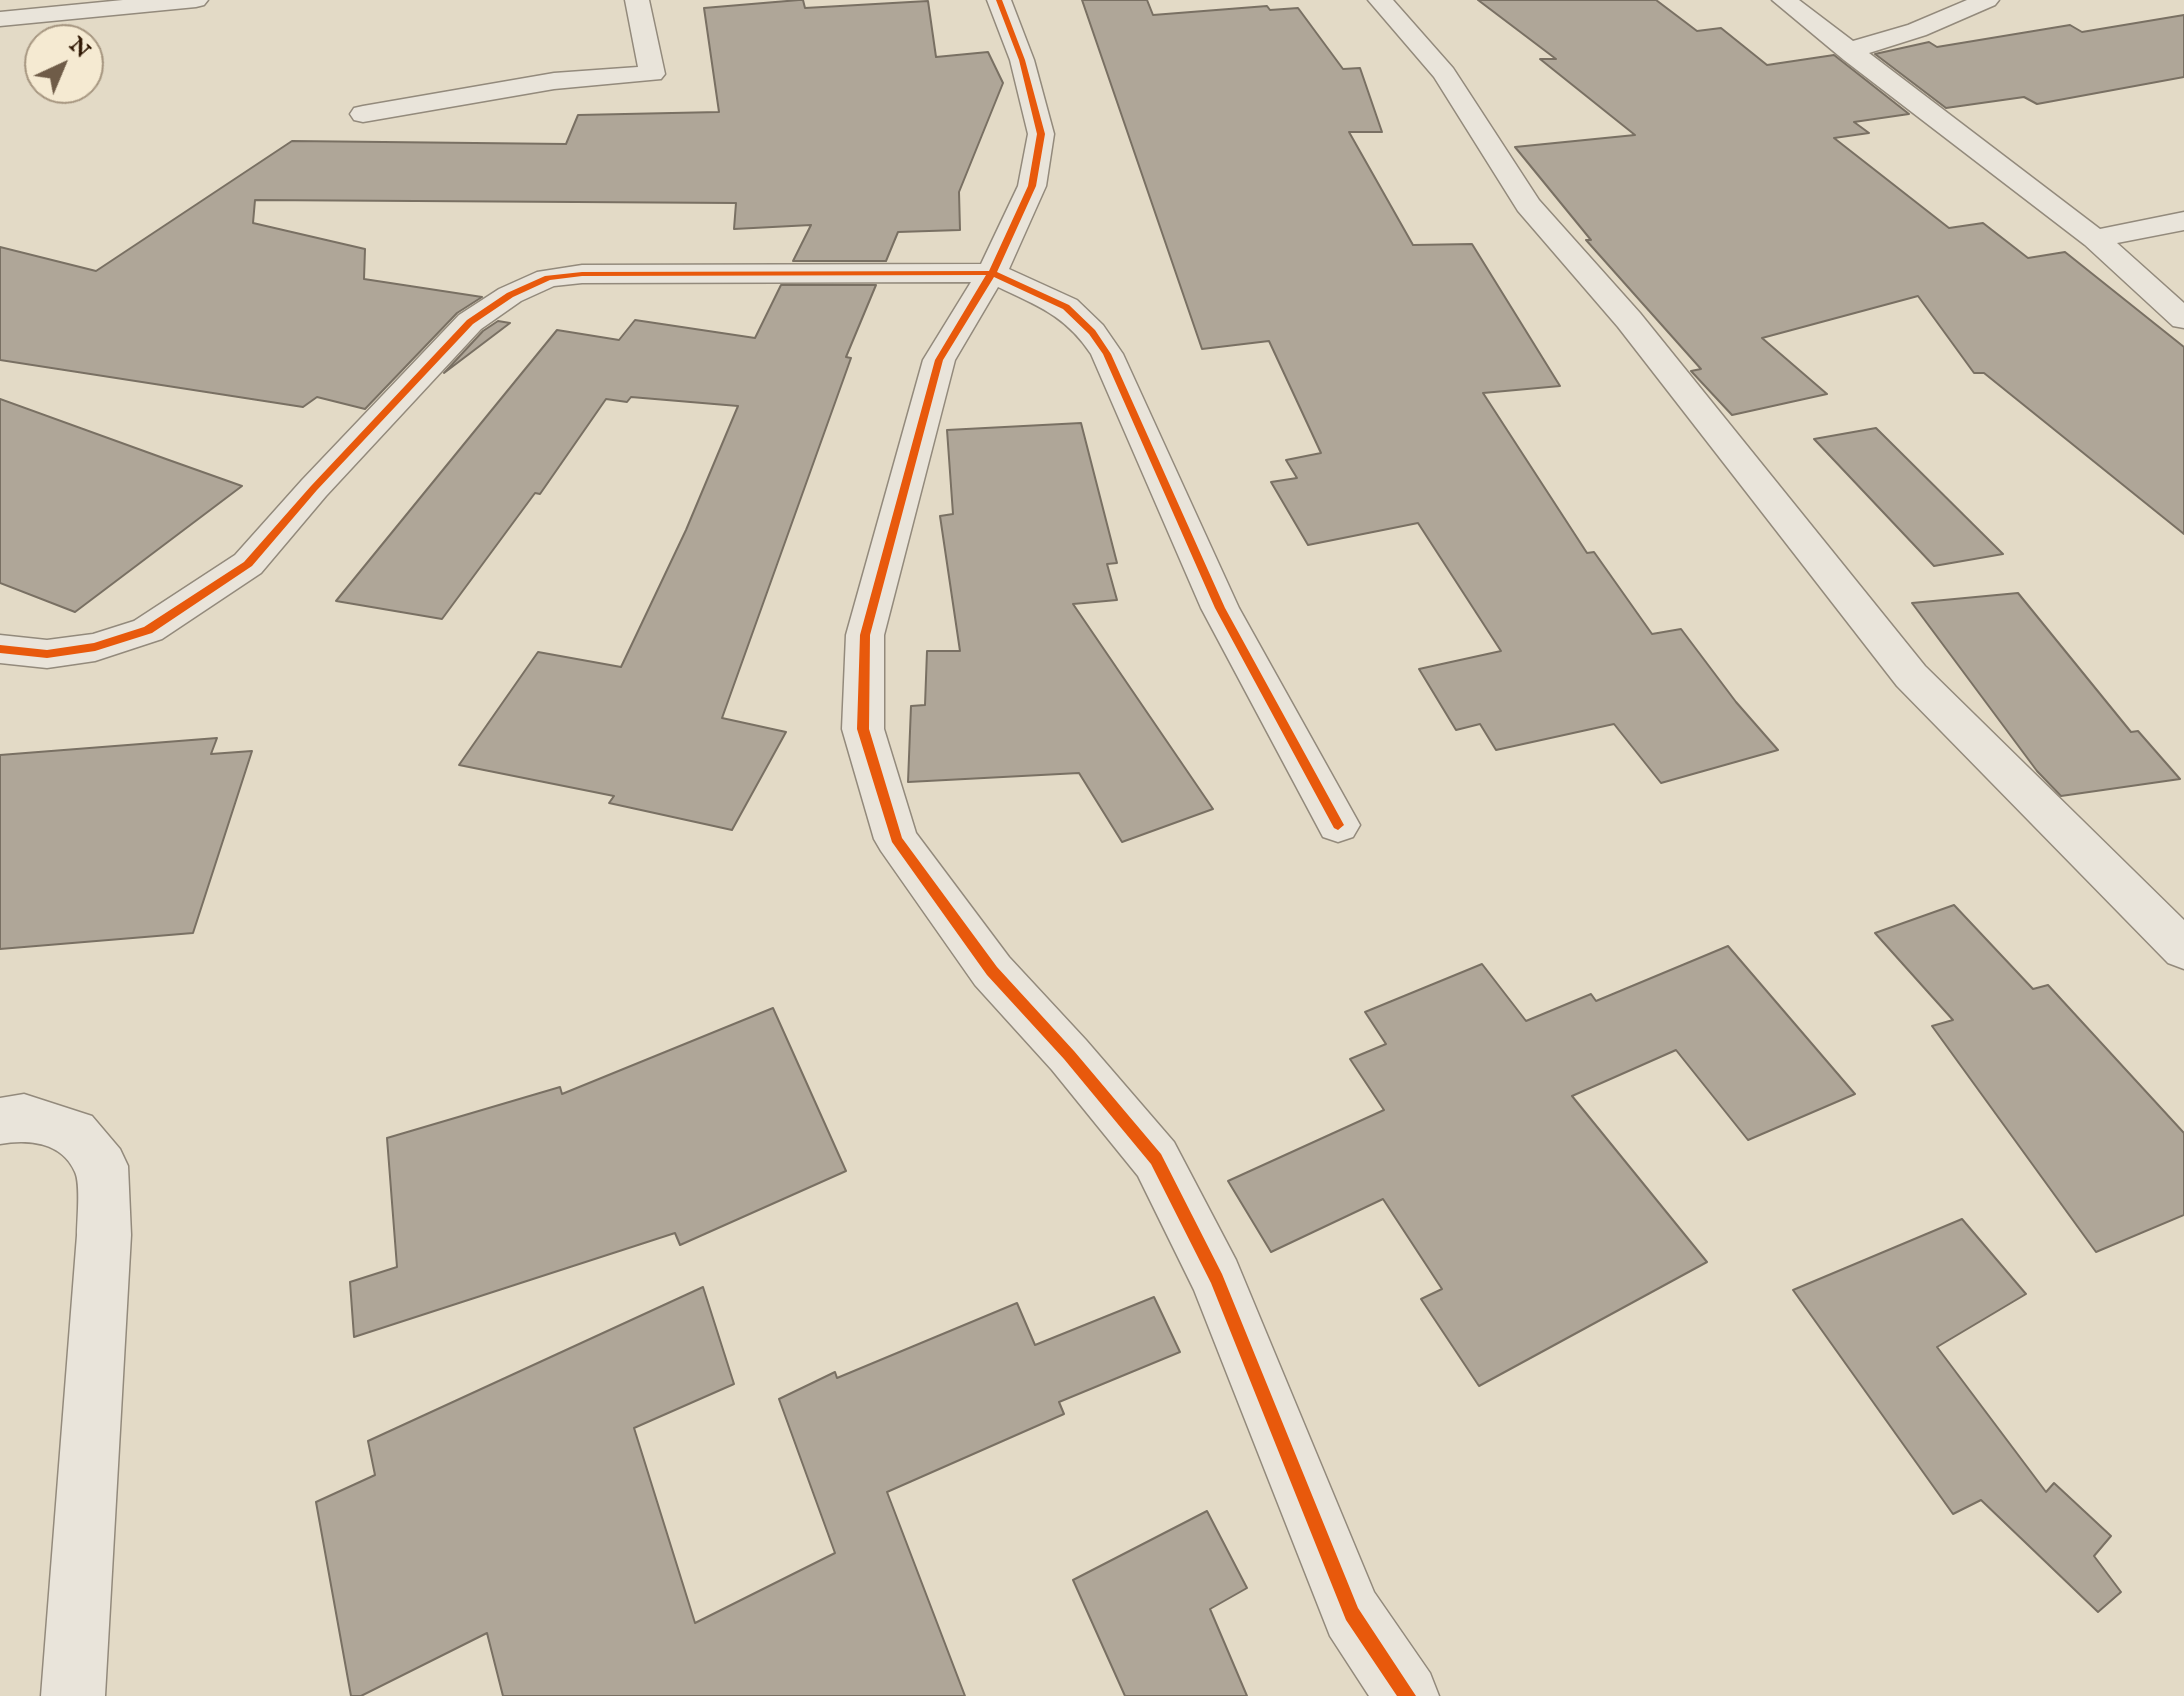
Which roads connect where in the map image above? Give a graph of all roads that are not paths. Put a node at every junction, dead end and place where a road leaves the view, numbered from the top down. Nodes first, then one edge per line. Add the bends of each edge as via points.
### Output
1 (196, 0) edge
2 (637, 0) edge
3 (999, 0) edge
4 (1380, 0) edge
5 (1787, 0) edge
6 (1987, 0) edge
7 (1832, 10) dead end
8 (0, 19) edge
9 (1875, 20) dead end
10 (1917, 30) junction
11 (1853, 55) junction
12 (363, 114) dead end
13 (2184, 221) edge
14 (2095, 239) junction
15 (992, 273) junction
16 (2184, 319) edge
17 (0, 649) edge
18 (1338, 825) dead end
19 (2184, 950) edge
20 (0, 1121) edge
21 (73, 1696) edge
22 (1407, 1696) edge

1 - 8 street
2 - 12 street via 652,74 554,81
3 - 15 street via 1022,60 1041,134 1032,186
4 - 19 street via 1444,73 1528,205 1629,320 1911,676
5 - 7 street
5 - 11 street
6 - 10 street
9 - 10 street
10 - 11 street via 1863,45
11 - 14 street
13 - 14 street
14 - 16 street
15 - 17 street via 548,278 470,322 237,572 148,630 95,647 47,654
15 - 18 street via 1066,307 1107,354 1220,608
15 - 22 street via 939,360 865,635 863,729 896,839 992,971 1156,1159 1217,1279 1352,1614
20 - 21 street via 24,1117 74,1132 102,1166 104,1235

